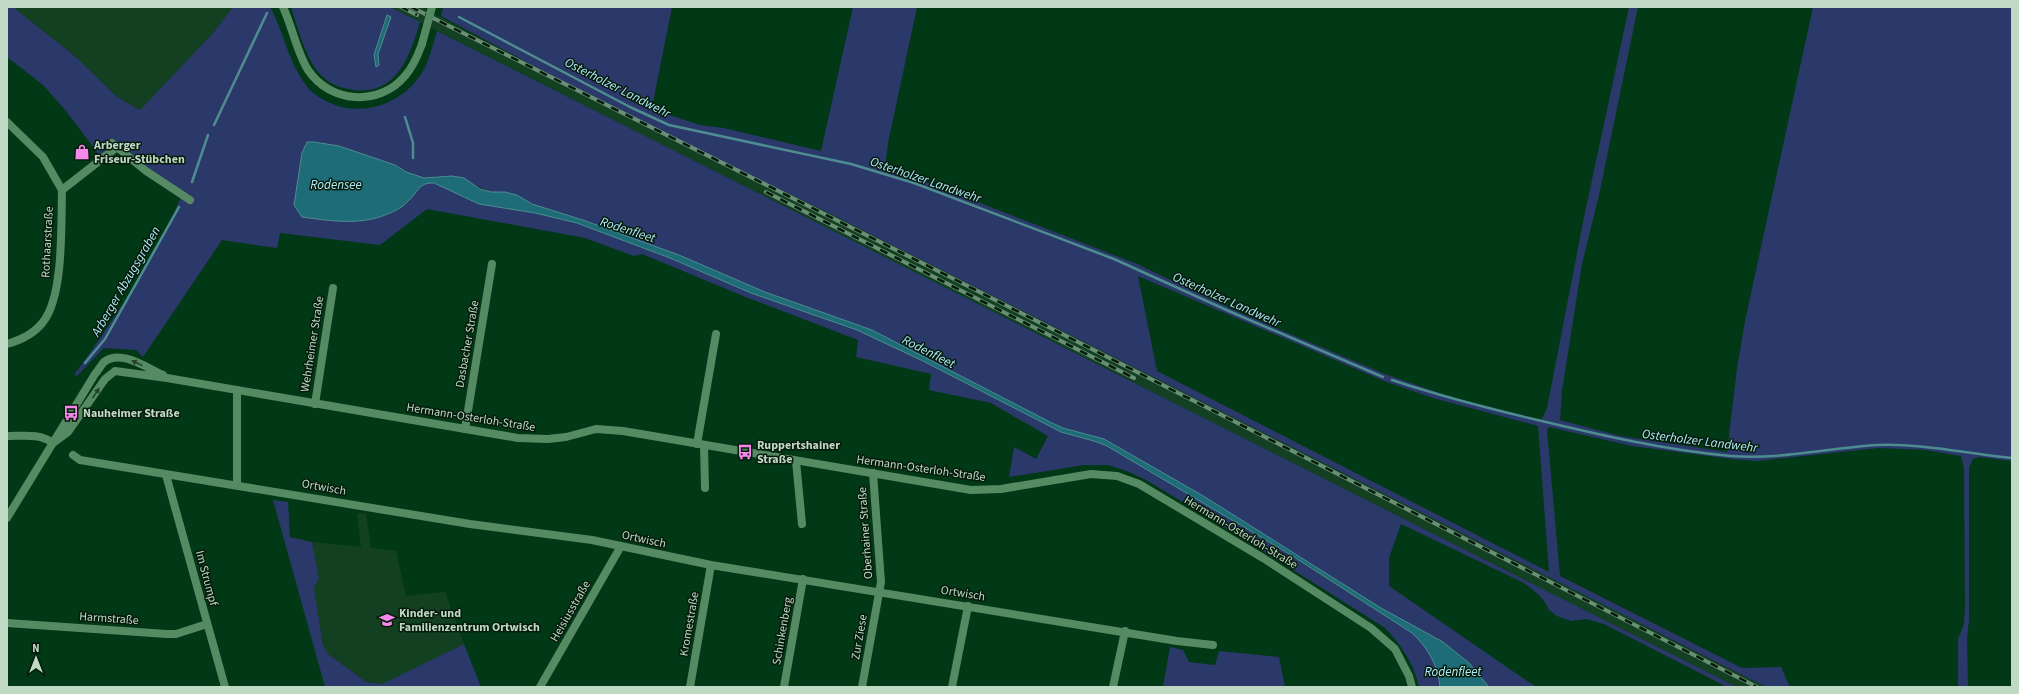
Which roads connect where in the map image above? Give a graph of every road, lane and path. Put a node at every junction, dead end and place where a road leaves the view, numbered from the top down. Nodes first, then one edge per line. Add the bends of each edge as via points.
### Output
1 (283, 7) edge
2 (432, 7) edge
3 (7, 122) edge
4 (62, 190) junction
5 (190, 200) dead end
6 (492, 264) dead end
7 (333, 288) dead end
8 (716, 334) dead end
9 (7, 344) edge
10 (167, 378) junction
11 (237, 390) junction
12 (315, 404) junction
13 (465, 429) junction
14 (7, 436) edge
15 (53, 443) junction
16 (700, 444) junction
17 (73, 455) dead end
18 (796, 462) junction
19 (873, 473) junction
20 (166, 475) junction
21 (237, 486) junction
22 (705, 488) dead end
23 (7, 518) edge
24 (802, 524) dead end
25 (621, 546) junction
26 (711, 565) junction
27 (803, 579) junction
28 (879, 591) junction
29 (968, 606) junction
30 (7, 623) edge
31 (207, 624) junction
32 (1125, 631) junction
33 (1213, 645) dead end
34 (225, 687) edge
35 (540, 687) edge
36 (690, 687) edge
37 (784, 687) edge
38 (862, 687) edge
39 (952, 687) edge
40 (1113, 687) edge
41 (1412, 687) edge

1 - 2 street, bridge via 309,71 331,91 361,98 374,96 397,84 411,68 422,44
3 - 4 street via 43,157
4 - 5 street via 115,145 146,171
4 - 9 street, Rothaarstraße via 58,281 50,311 44,322 33,332
6 - 13 street, Dasbacher Straße
7 - 12 street, Wehrheimer Straße
8 - 16 street
10 - 11 street, Hermann-Osterloh-Straße
15 -> 10 street, Hermann-Osterloh-Straße via 68,432 108,376 116,371
10 -> 15 street, Hermann-Osterloh-Straße via 130,359 116,357 104,362
11 - 12 street, Hermann-Osterloh-Straße
11 - 21 street
12 - 13 street, Hermann-Osterloh-Straße
13 - 16 street, Hermann-Osterloh-Straße via 534,439 566,437 606,429
14 - 15 street via 36,436
15 - 23 street
16 - 18 street, Hermann-Osterloh-Straße
16 - 22 street
17 - 20 street, Ortwisch via 80,460
18 - 19 street, Hermann-Osterloh-Straße
18 - 24 street
19 - 28 street, Oberhainer Straße via 881,582
19 - 41 street, Hermann-Osterloh-Straße via 982,490 1087,474 1102,474 1129,480 1263,558 1371,628 1395,649
20 - 21 street, Ortwisch
20 - 31 street, Im Strumpf
21 - 25 street, Ortwisch
25 - 26 street, Ortwisch
25 - 35 street, Heisiusstraße
26 - 27 street, Ortwisch
26 - 36 street, Kromestraße
27 - 28 street, Ortwisch
27 - 37 street, Schinkenberg
28 - 29 street, Ortwisch
28 - 38 street, Zur Ziese
29 - 32 street, Ortwisch
29 - 39 street
30 - 31 street, Harmstraße via 167,634 176,634
31 - 34 street, Im Strumpf
32 - 33 street, Ortwisch
32 - 40 street

